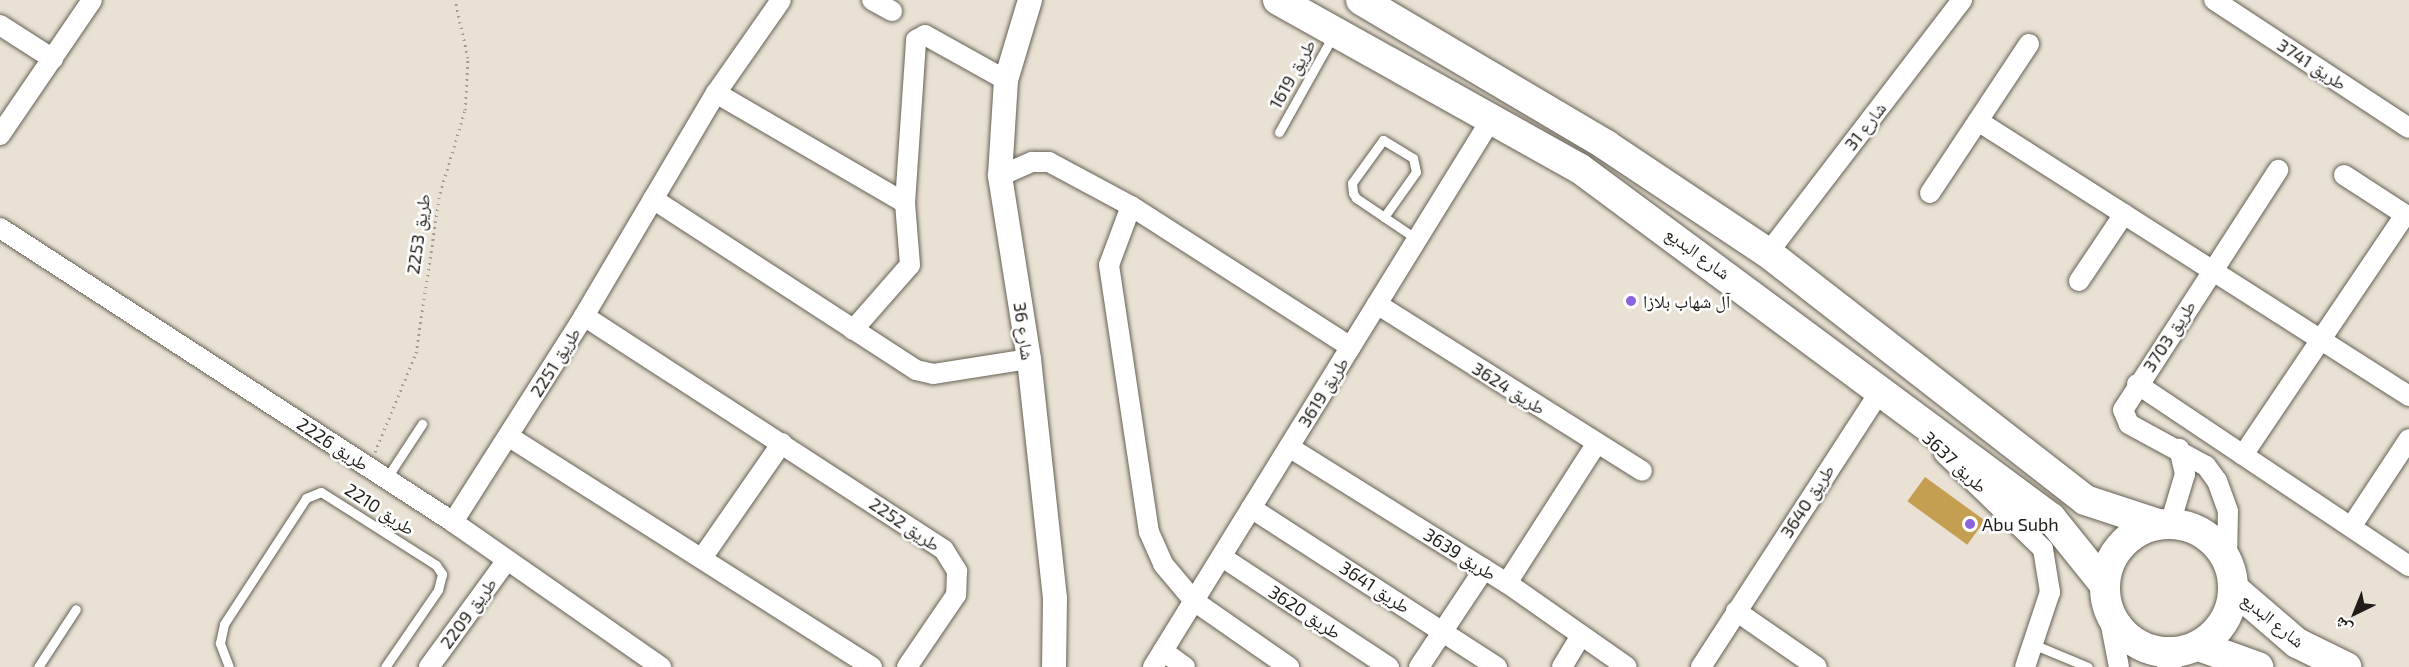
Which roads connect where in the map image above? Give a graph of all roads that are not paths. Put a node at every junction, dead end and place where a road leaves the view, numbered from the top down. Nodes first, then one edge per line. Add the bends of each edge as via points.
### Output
1 (92, 0) edge
2 (781, 0) edge
3 (872, 0) edge
4 (1030, 0) edge
5 (1278, 0) edge
6 (1361, 0) edge
7 (1962, 0) edge
8 (2214, 0) edge
9 (892, 11) dead end
10 (0, 25) edge
11 (1334, 33) junction
12 (2029, 44) dead end
13 (53, 59) junction
14 (1006, 80) junction
15 (716, 93) junction
16 (1492, 118) junction
17 (1978, 122) junction
18 (2409, 128) edge
19 (1279, 132) dead end
20 (0, 135) edge
21 (2278, 170) dead end
22 (2344, 175) dead end
23 (1000, 176) junction
24 (1930, 193) dead end
25 (653, 199) junction
26 (905, 203) junction
27 (1131, 206) junction
28 (2124, 214) junction
29 (2407, 216) edge
30 (1384, 217) junction
31 (0, 228) edge
32 (1417, 239) junction
33 (1768, 252) junction
34 (2212, 271) junction
35 (2079, 281) dead end
36 (1377, 304) junction
37 (584, 316) junction
38 (853, 330) junction
39 (2321, 340) junction
40 (1351, 347) junction
41 (1029, 359) junction
42 (2137, 384) junction
43 (1880, 391) junction
44 (2409, 396) edge
45 (422, 424) dead end
46 (508, 436) junction
47 (2409, 439) edge
48 (782, 442) junction
49 (1597, 443) junction
50 (1289, 447) junction
51 (2179, 449) junction
52 (2243, 455) junction
53 (1642, 471) dead end
54 (386, 479) junction
55 (1251, 508) junction
56 (453, 522) junction
57 (2164, 524) junction
58 (2351, 527) junction
59 (1222, 557) junction
60 (702, 558) junction
61 (507, 560) junction
62 (2409, 566) edge
63 (1484, 569) junction
64 (2230, 574) junction
65 (1507, 583) junction
66 (2106, 597) junction
67 (1194, 602) junction
68 (76, 609) dead end
69 (1736, 612) junction
70 (1443, 631) junction
71 (1581, 635) junction
72 (2035, 645) junction
73 (2183, 654) edge
74 (1158, 659) edge
75 (38, 667) edge
76 (229, 667) edge
77 (385, 667) edge
78 (429, 667) edge
79 (661, 667) edge
80 (872, 667) edge
81 (907, 667) edge
82 (1054, 667) edge
83 (1185, 667) edge
84 (1289, 667) edge
85 (1389, 667) edge
86 (1419, 667) edge
87 (1497, 667) edge
88 (1562, 667) edge
89 (1628, 667) edge
90 (1701, 667) edge
91 (1817, 667) edge
92 (2025, 667) edge
93 (2088, 667) edge
94 (2119, 667) edge
95 (2258, 667) edge
96 (2346, 667) edge

1 - 13 street
2 - 15 street, طريق 2251
3 - 9 street
4 - 14 street, شارع 36
5 - 11 main road, شارع البديع
6 - 33 main road, شارع البديع via 1606,145
7 - 33 street, شارع 31
8 - 18 street, طريق 3741
10 - 13 street
11 - 16 main road, شارع البديع
11 - 19 lane, طريق 1619
12 - 17 street
13 - 20 street
14 - 23 street, شارع 36
14 - 26 street via 925,35 912,50
15 - 25 street, طريق 2251
15 - 26 street
16 - 32 street, طريق 3619
16 - 43 main road, شارع البديع via 1579,168
17 - 24 street
17 - 28 street
21 - 34 street, طريق 3703
22 - 29 street
23 - 27 street via 1032,162 1049,162
23 - 41 street, شارع 36
25 - 37 street, طريق 2251
25 - 38 street
26 - 38 street via 910,265
27 - 40 street
27 - 67 street via 1109,265 1149,532 1163,564
28 - 34 street
28 - 35 street
29 - 39 street
30 - 30 lane via 1356,198 1352,183 1383,140 1413,158 1416,172
30 - 32 lane
31 - 54 street, طريق 2226
32 - 36 street, طريق 3619
33 - 57 main road, شارع البديع via 2085,500
34 - 39 street
34 - 42 street, طريق 3703
36 - 40 street, طريق 3619
36 - 49 street, طريق 3624
37 - 46 street, طريق 2251
37 - 48 street, طريق 2252
38 - 41 street via 901,363 933,374
39 - 44 street
39 - 52 street
40 - 50 street, طريق 3619
41 - 82 street, شارع 36 via 1055,598
42 - 51 street via 2124,404 2125,420
42 - 52 street, طريق 3703
43 - 66 main road, شارع البديع via 2051,518
43 - 69 street, طريق 3640
43 - 72 street, طريق 3637 via 2043,549 2050,592
45 - 54 lane
46 - 56 street, طريق 2251
46 - 60 street
47 - 58 street
48 - 60 street
48 - 81 street, طريق 2252 via 938,545 954,563 958,579 953,603
49 - 53 street, طريق 3624
49 - 65 street
50 - 55 street, طريق 3619
50 - 63 street, طريق 3639
51 - 57 street via 2185,474
51 - 64 street via 2217,481 2228,511
52 - 58 street, طريق 3703
54 - 56 street, طريق 2226
55 - 59 street, طريق 3619
55 - 70 street, طريق 3641
56 - 61 street, طريق 2226
57 - 64 main road via 2204,534
57 - 66 main road via 2120,545
58 - 62 street, طريق 3703
59 - 67 street, طريق 3619
59 - 85 street, طريق 3620
60 - 80 street
61 - 78 street, طريق 2209
61 - 79 street, طريق 2226
63 - 65 street, طريق 3639
63 - 70 street
64 - 73 main road via 2224,622
64 - 96 main road, شارع البديع via 2297,643
65 - 71 street, طريق 3639
66 - 73 main road via 2132,641 2157,652
66 - 94 street
67 - 74 street, طريق 3619
67 - 84 street
68 - 75 lane
69 - 90 street, طريق 3640
69 - 91 street
70 - 86 street
70 - 87 street, طريق 3641
71 - 88 street
71 - 89 street, طريق 3639
72 - 92 street, طريق 3637
72 - 93 lane
73 - 95 main road
74 - 83 street
76 - 77 lane, طريق 2210 via 220,643 224,624 306,498 321,492 436,565 442,574 438,591

